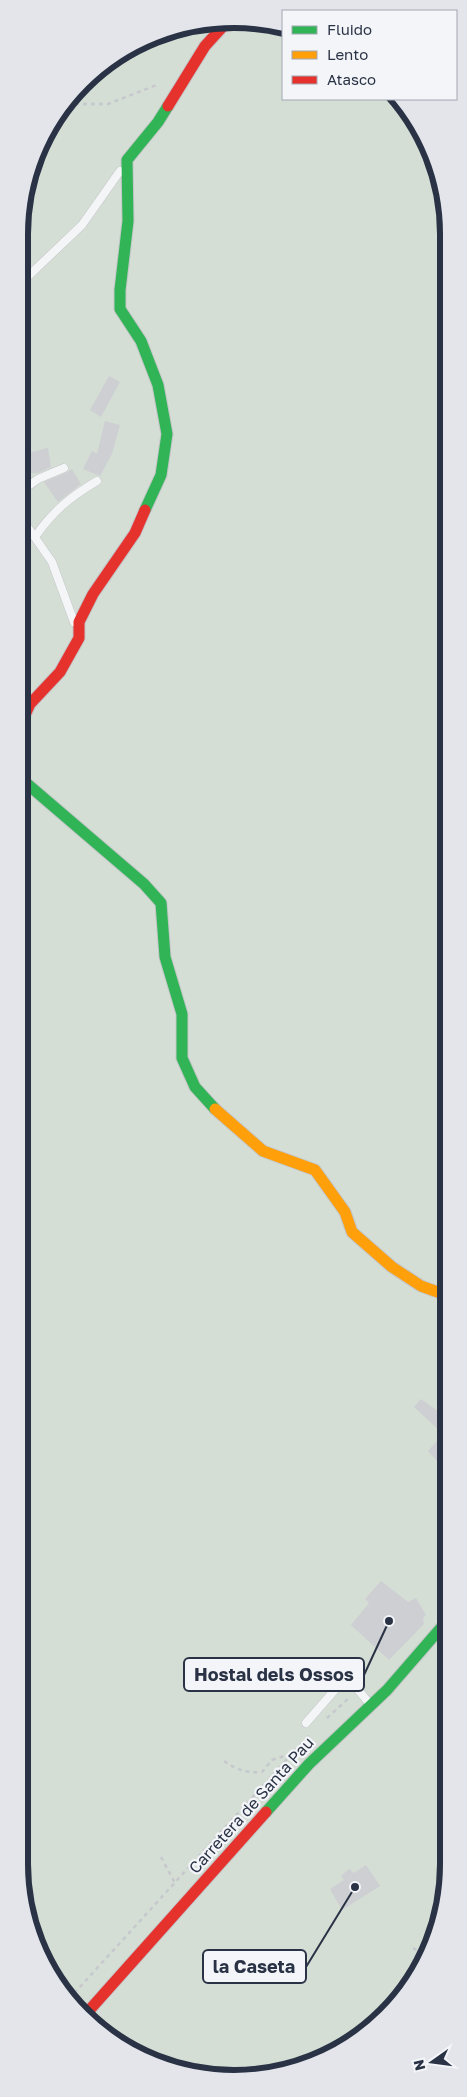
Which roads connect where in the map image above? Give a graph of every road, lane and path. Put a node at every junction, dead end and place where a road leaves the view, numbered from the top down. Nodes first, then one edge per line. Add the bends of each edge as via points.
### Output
1 (221, 28) edge
2 (183, 82) junction
3 (74, 104) edge
4 (124, 175) junction
5 (28, 276) edge
6 (64, 468) dead end
7 (97, 481) dead end
8 (28, 486) edge
9 (28, 526) edge
10 (36, 537) junction
11 (79, 638) junction
12 (28, 708) edge
13 (28, 785) edge
14 (440, 1293) edge
15 (440, 1629) edge
16 (348, 1698) dead end
17 (370, 1705) junction
18 (306, 1723) dead end
19 (321, 1723) dead end
20 (315, 1729) dead end
21 (291, 1754) junction
22 (224, 1761) dead end
23 (161, 1857) dead end
24 (175, 1883) junction
25 (188, 1900) junction
26 (414, 1948) dead end
27 (420, 1952) edge
28 (74, 1994) edge
29 (89, 2010) edge

1 - 2 street via 205,46
2 - 3 path via 164,82 108,104
2 - 4 street via 158,122 128,160
4 - 5 lane via 82,225
4 - 11 street via 128,221 120,309 141,341 158,385 167,434 161,475 135,534 79,622
6 - 8 lane
7 - 10 lane via 71,496 49,517
9 - 10 lane
10 - 11 lane via 52,562
11 - 12 street via 60,672
13 - 14 street via 144,884 161,904 165,957 182,1014 182,1058 195,1087 221,1115 263,1151 315,1170 345,1212 352,1232 392,1267 421,1286
15 - 17 street, Carretera de Santa Pau
16 - 19 path
17 - 18 lane via 347,1676
17 - 25 street, Carretera de Santa Pau via 309,1764
20 - 21 path
21 - 22 path via 272,1760 262,1772 247,1773
21 - 24 path
23 - 24 path
24 - 25 path
24 - 28 path
25 - 29 street, Carretera de Santa Pau
26 - 27 path

